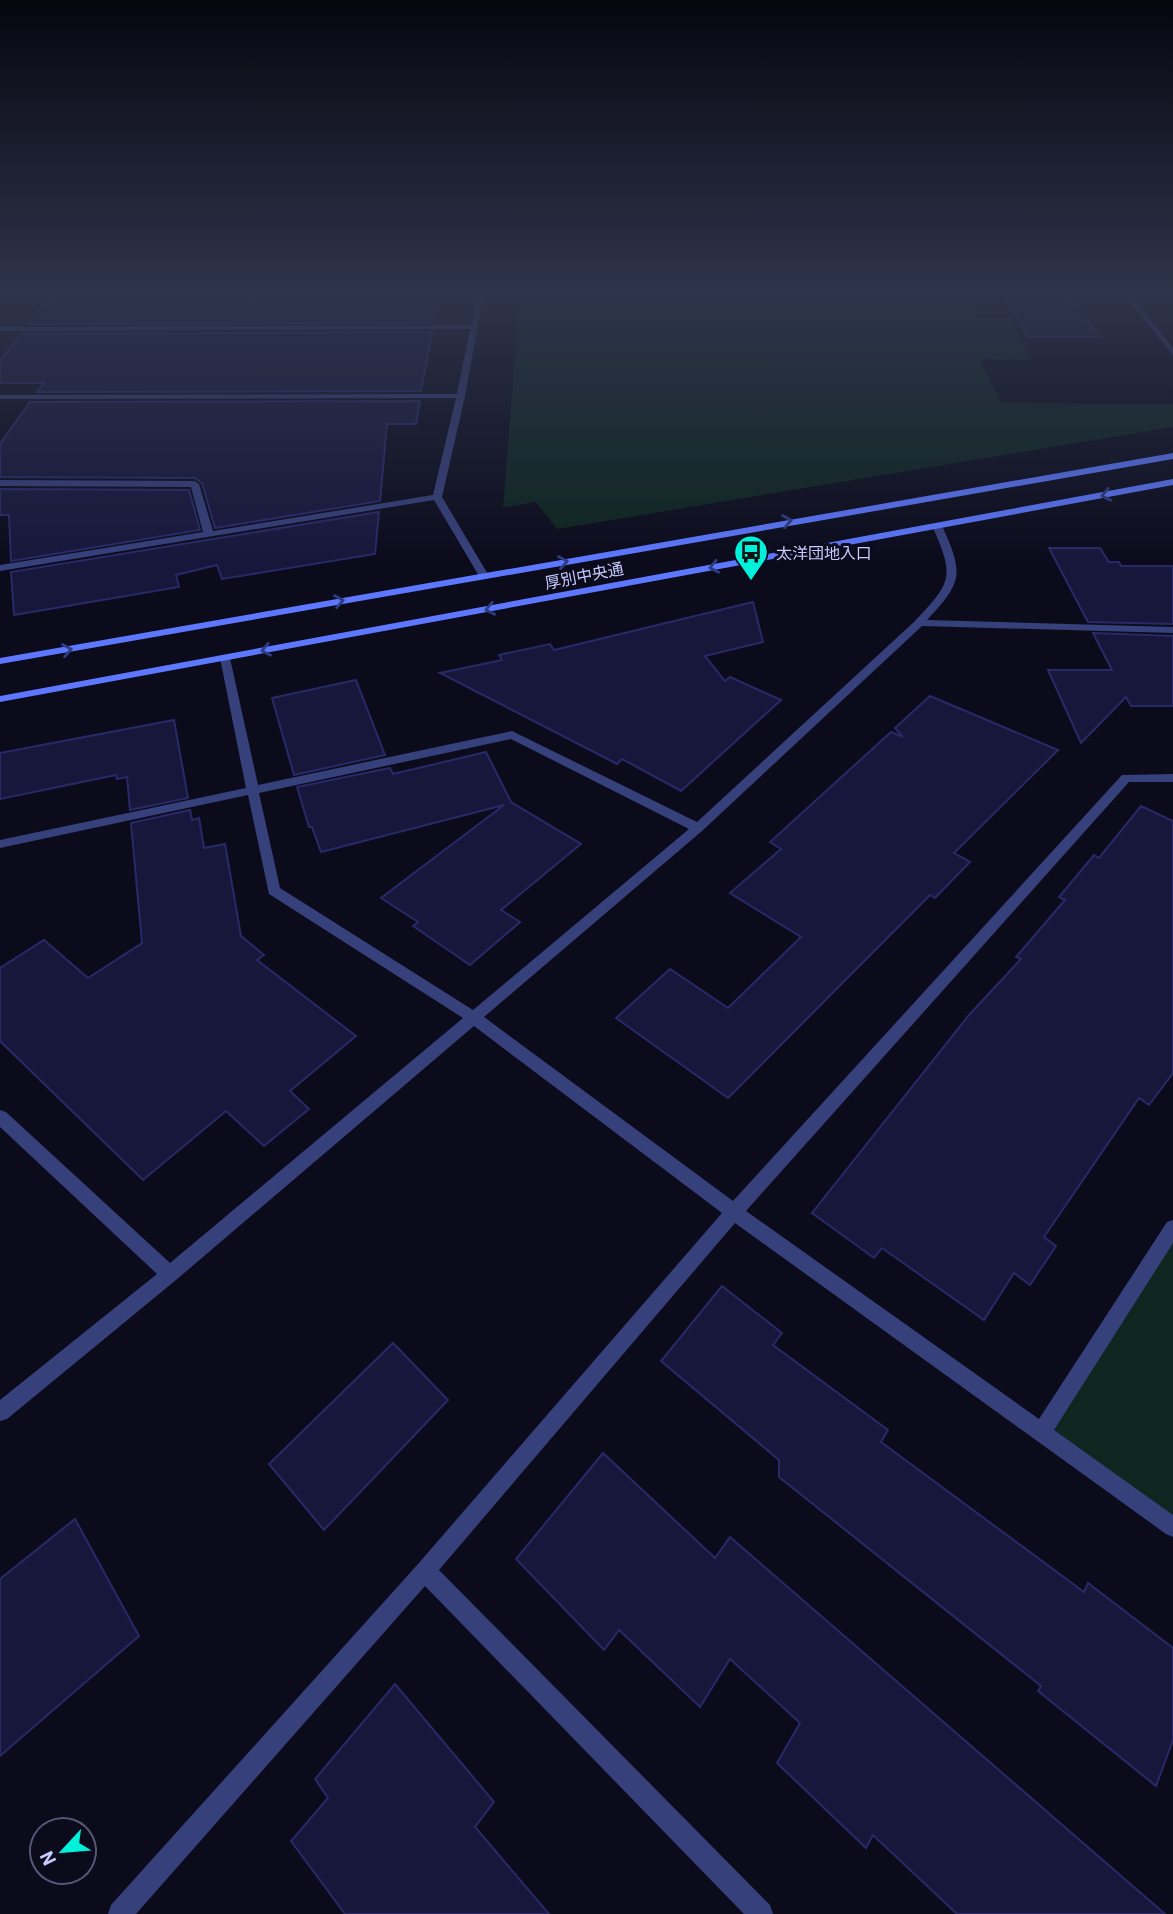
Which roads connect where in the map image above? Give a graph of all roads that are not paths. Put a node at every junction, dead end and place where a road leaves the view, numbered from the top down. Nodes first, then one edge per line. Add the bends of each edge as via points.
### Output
1 (464, 382) edge
2 (461, 396) junction
3 (0, 397) edge
4 (1173, 456) edge
5 (1173, 482) edge
6 (0, 483) edge
7 (437, 497) junction
8 (938, 528) junction
9 (209, 535) junction
10 (0, 568) edge
11 (484, 576) junction
12 (919, 623) junction
13 (1173, 630) edge
14 (225, 658) junction
15 (0, 662) edge
16 (0, 699) edge
17 (1173, 778) edge
18 (253, 790) junction
19 (698, 828) junction
20 (0, 844) edge
21 (473, 1017) junction
22 (0, 1117) edge
23 (734, 1212) junction
24 (1173, 1228) edge
25 (170, 1274) junction
26 (0, 1412) edge
27 (1042, 1432) junction
28 (1173, 1527) edge
29 (425, 1571) junction
30 (120, 1914) edge
31 (761, 1914) edge

1 - 2 street
2 - 3 street
2 - 7 street
11 -> 4 main road, 厚別中央通
5 -> 8 main road, 厚別中央通
6 - 9 street via 195,484
7 - 9 street
7 - 11 street
8 - 12 street via 954,561 951,588
8 -> 14 main road, 厚別中央通
9 - 10 street
15 -> 11 main road, 厚別中央通
12 - 13 street
12 - 19 street
14 - 16 main road, 厚別中央通
14 - 18 street
17 - 23 street via 1126,778
18 - 19 street via 512,735
18 - 20 street
18 - 21 street via 274,891
19 - 21 street
21 - 23 street
21 - 25 street
22 - 25 street
23 - 27 street
23 - 29 street
24 - 27 street
25 - 26 street
27 - 28 street
29 - 30 street
29 - 31 street

